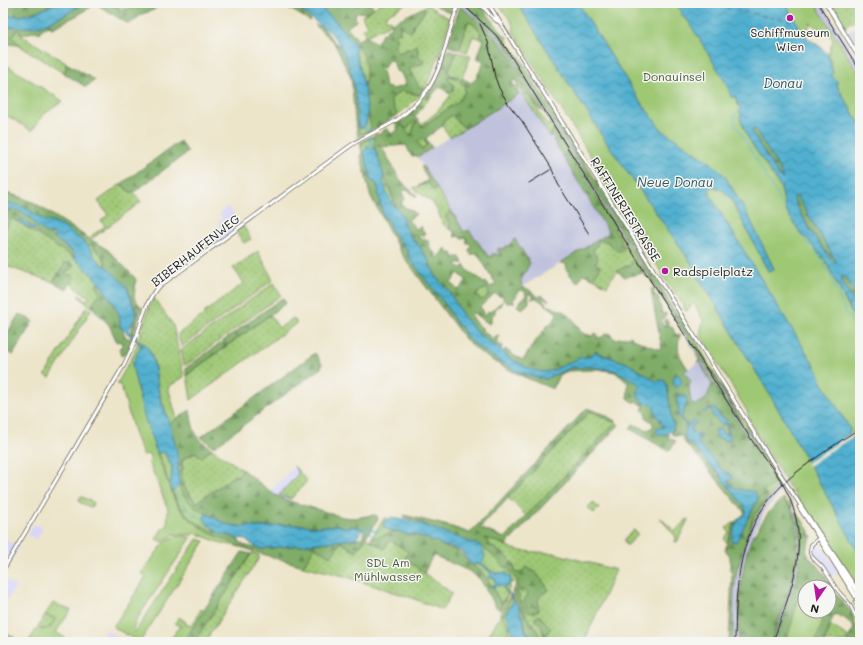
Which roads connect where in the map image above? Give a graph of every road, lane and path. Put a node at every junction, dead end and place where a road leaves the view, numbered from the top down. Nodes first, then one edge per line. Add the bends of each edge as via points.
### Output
1 (459, 3) edge
2 (472, 3) edge
3 (488, 3) edge
4 (826, 3) edge
5 (499, 22) junction
6 (860, 59) edge
7 (820, 537) junction
8 (3, 570) edge
9 (850, 587) junction
10 (860, 595) edge
11 (860, 603) edge
12 (860, 609) edge
13 (860, 632) edge

1 - 8 main road, BIBERHAUFENWEG via 429,89 403,115 380,131 354,142 157,288 148,301 124,365
2 - 5 main road via 480,4
3 - 5 main road, RAFFINERIESTRASSE
4 - 6 main road
5 - 7 main road, RAFFINERIESTRASSE
7 - 9 highway
7 - 10 highway
7 - 13 street via 811,545 811,556 849,603
9 - 11 highway
9 - 12 highway

